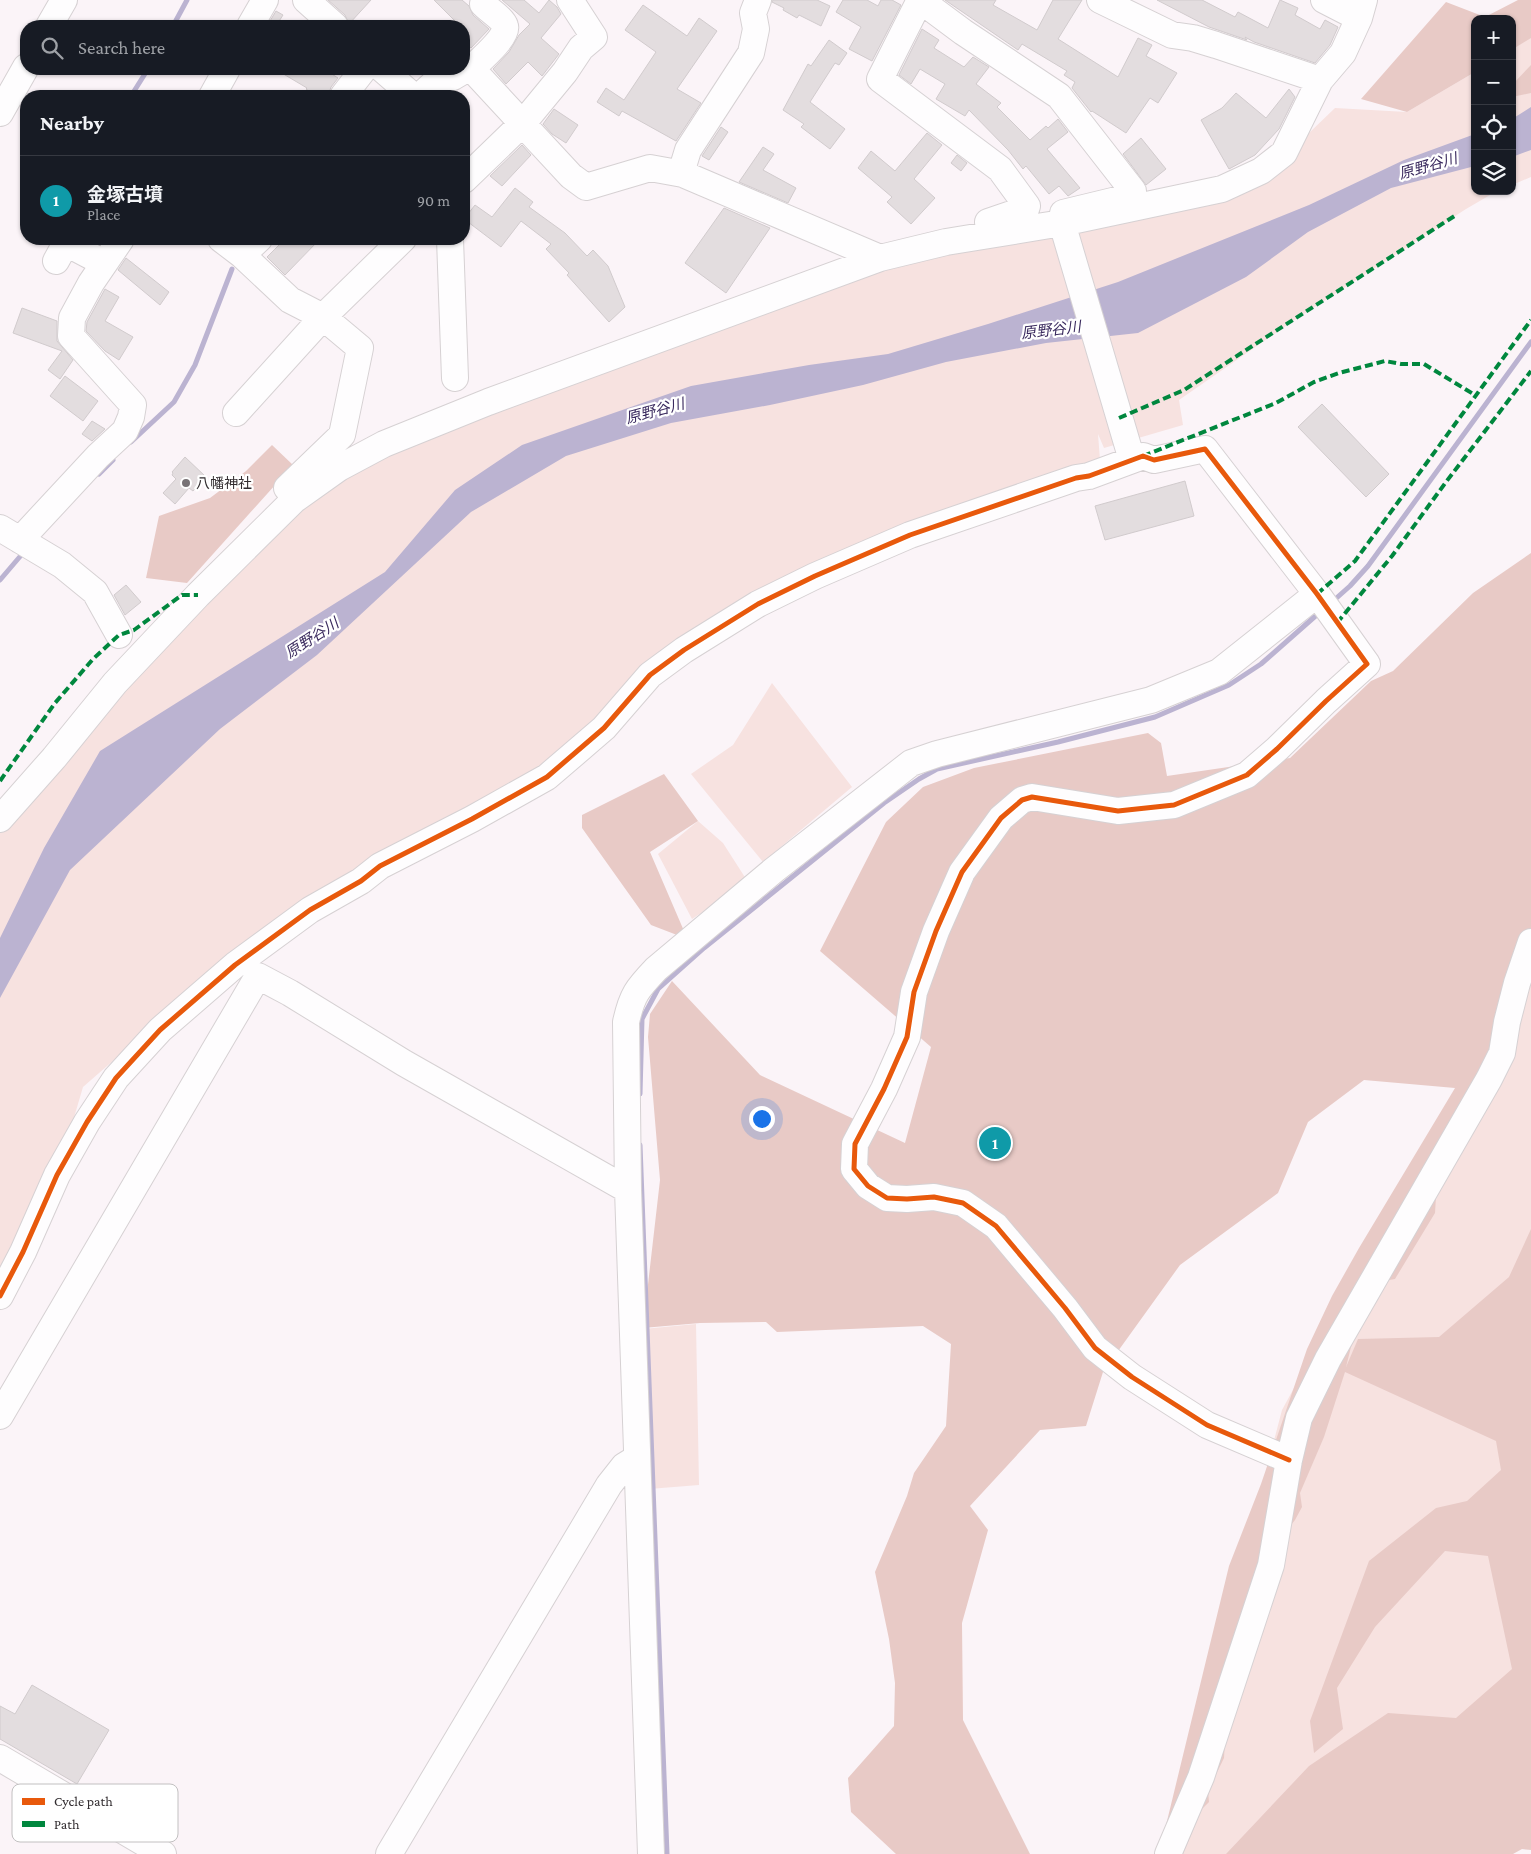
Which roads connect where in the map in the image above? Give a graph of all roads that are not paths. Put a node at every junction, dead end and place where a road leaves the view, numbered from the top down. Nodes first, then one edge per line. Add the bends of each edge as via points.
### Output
1 (64, 0) edge
2 (265, 0) edge
3 (306, 0) edge
4 (570, 0) edge
5 (758, 0) edge
6 (1100, 0) edge
7 (1324, 0) edge
8 (925, 2) edge
9 (483, 4) dead end
10 (1362, 9) edge
11 (52, 20) edge
12 (253, 20) edge
13 (328, 20) edge
14 (470, 63) edge
15 (470, 67) edge
16 (23, 75) edge
17 (359, 75) edge
18 (389, 75) edge
19 (455, 75) edge
20 (1320, 80) junction
21 (348, 90) edge
22 (406, 90) edge
23 (426, 90) edge
24 (11, 109) edge
25 (523, 123) junction
26 (470, 174) edge
27 (681, 174) junction
28 (1064, 231) junction
29 (946, 242) junction
30 (65, 245) edge
31 (70, 245) edge
32 (117, 245) edge
33 (398, 245) edge
34 (450, 245) edge
35 (250, 247) edge
36 (880, 258) junction
37 (56, 261) dead end
38 (104, 263) junction
39 (323, 318) junction
40 (455, 378) dead end
41 (236, 414) dead end
42 (1132, 460) junction
43 (263, 531) junction
44 (10, 534) edge
45 (1318, 594) junction
46 (119, 635) dead end
47 (0, 819) edge
48 (1531, 942) edge
49 (628, 1190) junction
50 (0, 1296) edge
51 (0, 1416) edge
52 (637, 1458) junction
53 (1289, 1460) junction
54 (0, 1758) edge
55 (44, 1784) edge
56 (143, 1842) edge
57 (163, 1854) edge
58 (389, 1854) edge
59 (651, 1854) edge
60 (1168, 1854) edge

1 - 11 street
2 - 12 street
3 - 13 street
4 - 25 street via 594,37 581,48
5 - 27 street via 753,13 756,29 751,53 688,150
6 - 20 street via 1172,35 1193,38
7 - 10 street
8 - 28 street via 1059,96 1133,191 1125,198 1063,213
8 - 29 street via 880,79 1000,169 1027,206 951,235
9 - 14 street via 505,25 506,30 501,39
10 - 20 street via 1343,53
15 - 25 street
16 - 24 street
17 - 21 street
18 - 22 street
19 - 23 street
20 - 28 street via 1284,153 1261,172 1222,189
25 - 26 street
25 - 27 street via 571,176 586,186 650,168
27 - 36 street
28 - 29 street
28 - 42 street
29 - 36 street
30 - 37 street
31 - 38 street
32 - 38 street
33 - 39 street
34 - 40 street
35 - 39 street via 290,300
36 - 43 street via 488,402 384,444 338,468 294,500
38 - 44 street via 72,318 71,336 133,405 131,417 125,431
39 - 41 street
39 - 43 street via 360,348 342,435 272,504
42 - 45 street via 1144,456 1154,460 1205,449
42 - 50 street via 910,535 758,604 650,675 604,728 547,777 380,866 361,881 310,910 235,965 160,1030 116,1078 57,1175
43 - 47 street via 115,683
44 - 46 street via 62,565 95,592
45 - 49 street via 1219,672 1151,700 911,763 774,870 656,969 631,999 626,1022
45 - 53 street via 1367,664 1247,775 1174,806 1118,811 1032,797 1022,800 1001,818 962,872 936,931 914,992 908,1037 855,1144 854,1170 868,1186 887,1198 934,1197 963,1203 996,1226 1095,1348 1132,1377 1207,1425
48 - 53 street via 1517,982 1502,1053 1328,1360 1300,1418
49 - 51 street via 258,976
49 - 52 street
52 - 58 street via 624,1466 609,1485
52 - 59 street
53 - 60 street via 1271,1565 1201,1777
54 - 55 street
56 - 57 street

